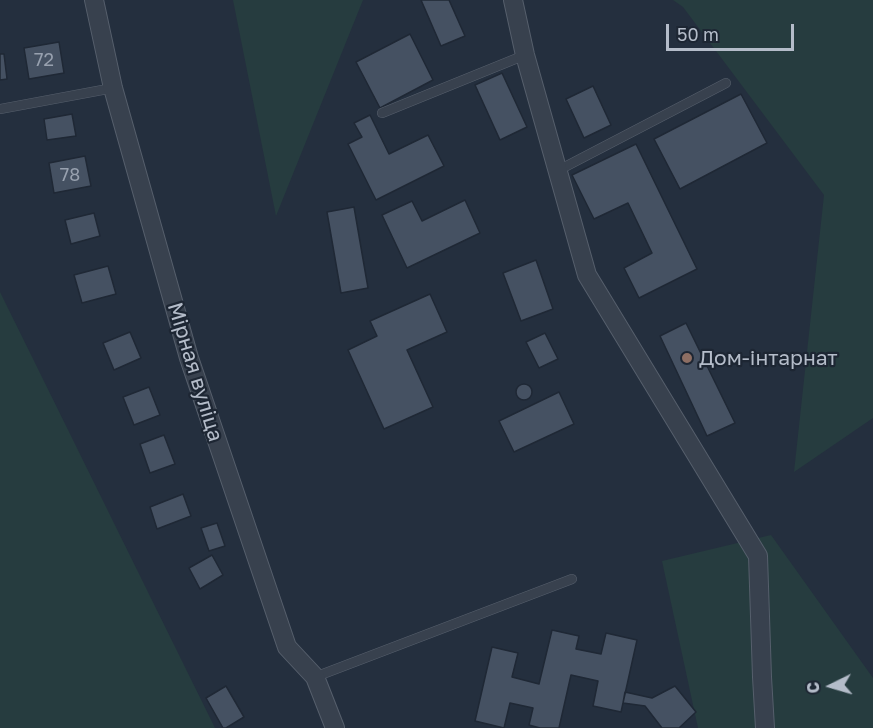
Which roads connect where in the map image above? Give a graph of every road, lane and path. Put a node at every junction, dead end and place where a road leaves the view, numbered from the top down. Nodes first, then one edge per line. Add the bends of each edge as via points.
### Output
1 (94, 0) edge
2 (513, 0) edge
3 (525, 55) junction
4 (726, 83) dead end
5 (114, 88) junction
6 (0, 109) edge
7 (382, 113) dead end
8 (557, 171) junction
9 (572, 579) dead end
10 (315, 677) junction
11 (335, 728) edge
12 (765, 728) edge

1 - 5 street, Мірная вуліца
2 - 3 street
3 - 7 lane
3 - 8 street
4 - 8 lane
5 - 6 lane
5 - 10 street, Мірная вуліца via 189,358 286,647
8 - 12 street via 587,275 758,556
9 - 10 lane
10 - 11 street, Мірная вуліца

